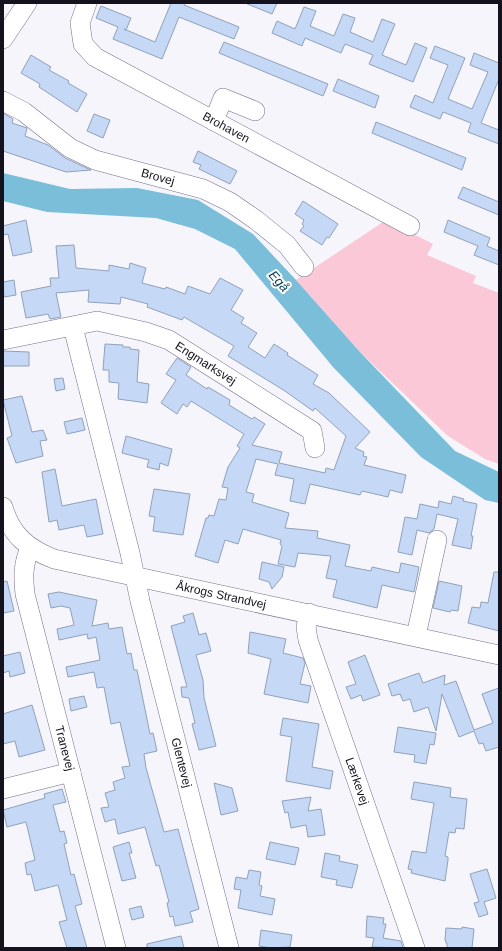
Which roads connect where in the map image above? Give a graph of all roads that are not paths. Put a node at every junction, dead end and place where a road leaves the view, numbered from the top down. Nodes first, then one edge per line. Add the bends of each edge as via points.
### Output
1 (27, 3) edge
2 (87, 3) edge
3 (3, 39) edge
4 (3, 101) edge
5 (255, 111) dead end
6 (214, 121) junction
7 (410, 226) dead end
8 (304, 267) dead end
9 (73, 326) junction
10 (3, 340) edge
11 (315, 448) dead end
12 (3, 507) edge
13 (437, 540) dead end
14 (30, 548) junction
15 (136, 577) junction
16 (309, 613) junction
17 (416, 636) junction
18 (499, 654) edge
19 (71, 772) junction
20 (3, 789) edge
21 (116, 948) edge
22 (229, 948) edge
23 (415, 948) edge

1 - 3 street
2 - 6 street, Brohaven via 80,23 82,44 95,57
4 - 8 street, Brovej via 24,112 70,148 95,160 203,189 230,202 287,245
5 - 6 street via 223,98
6 - 7 street, Brohaven
9 - 10 street, Engmarksvej
9 - 11 street, Engmarksvej via 97,322 146,332 169,340 312,431
9 - 15 street
12 - 14 street via 5,516 18,536
13 - 17 street
14 - 15 street, Åkrogs Strandvej via 54,559
14 - 19 street, Tranevej via 24,562 25,594
15 - 16 street, Åkrogs Strandvej
15 - 22 street, Glentevej
16 - 17 street, Åkrogs Strandvej
16 - 23 street, Lærkevej via 306,627 308,640
17 - 18 street, Åkrogs Strandvej
19 - 20 street
19 - 21 street, Tranevej

